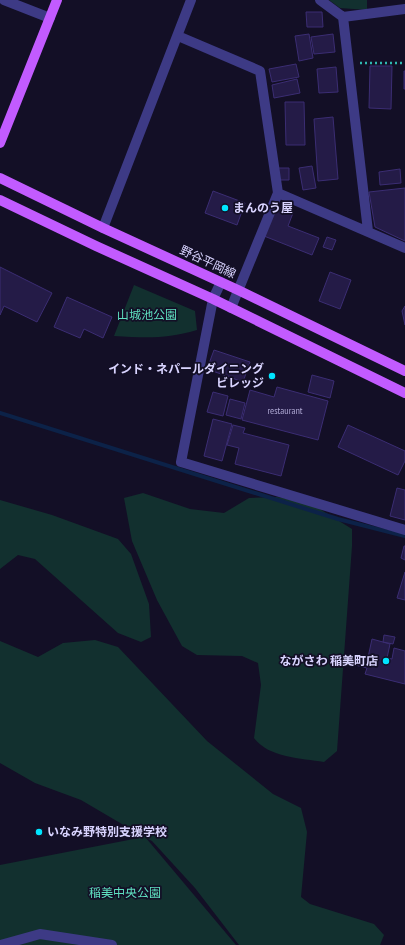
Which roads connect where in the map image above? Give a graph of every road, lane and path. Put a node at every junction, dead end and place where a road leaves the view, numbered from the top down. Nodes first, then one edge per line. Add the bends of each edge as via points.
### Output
1 (4, 0) edge
2 (56, 0) edge
3 (191, 0) edge
4 (320, 0) edge
5 (405, 9) edge
6 (343, 17) junction
7 (50, 18) junction
8 (178, 36) junction
9 (348, 63) junction
10 (405, 63) edge
11 (0, 143) edge
12 (0, 178) edge
13 (278, 193) junction
14 (0, 200) edge
15 (103, 228) junction
16 (368, 231) junction
17 (405, 248) edge
18 (221, 282) junction
19 (238, 290) junction
20 (213, 299) junction
21 (231, 308) junction
22 (405, 371) edge
23 (405, 393) edge
24 (405, 530) edge
25 (1, 945) edge
26 (112, 945) edge

1 - 7 street
2 - 7 main road
3 - 8 street
4 - 6 street
5 - 6 street
6 - 9 street
7 - 11 main road
8 - 13 street via 260,71
8 - 15 street
9 - 10 path
9 - 16 street
12 - 15 main road, 野谷平岡線
13 - 16 street
13 - 19 street
14 - 20 main road
15 - 18 main road, 野谷平岡線
16 - 17 street
18 - 19 main road, 野谷平岡線
18 - 20 street
19 - 21 street
19 - 22 main road, 野谷平岡線
20 - 21 main road
20 - 24 street via 181,462
21 - 23 main road
25 - 26 street via 40,934

